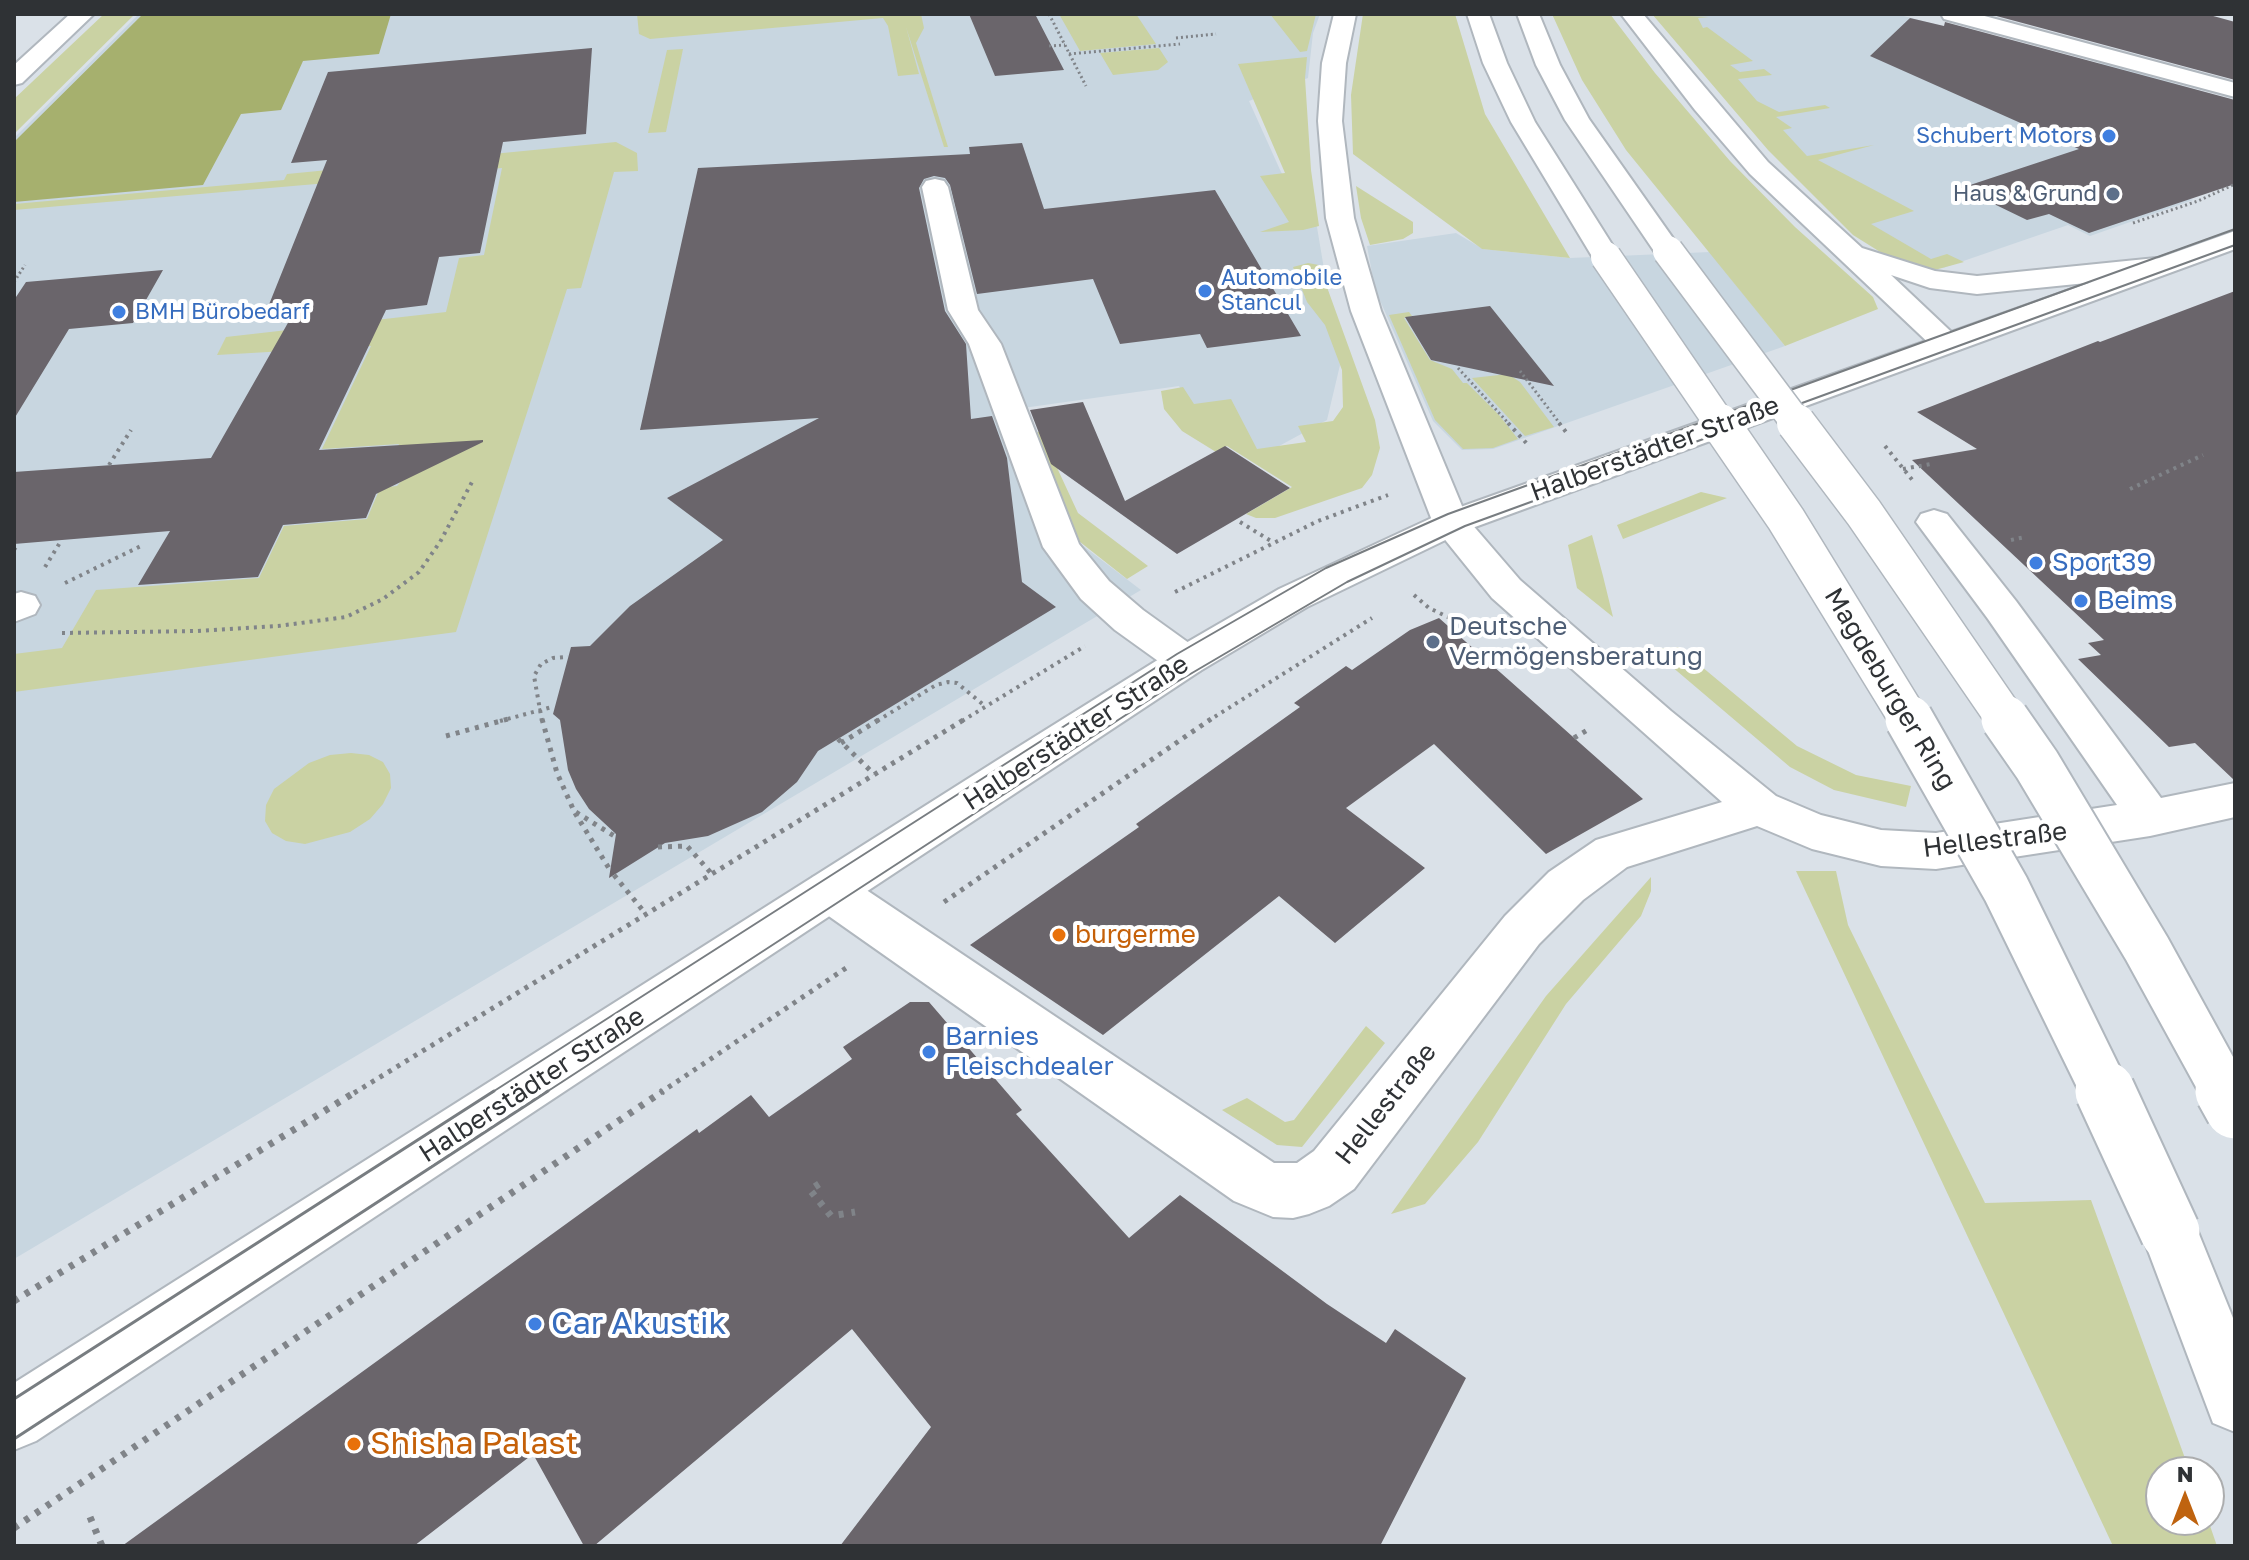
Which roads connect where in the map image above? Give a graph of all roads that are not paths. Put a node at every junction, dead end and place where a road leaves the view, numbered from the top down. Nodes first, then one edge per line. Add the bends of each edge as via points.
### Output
1 (83, 14) edge
2 (1345, 14) edge
3 (1478, 14) edge
4 (1528, 14) edge
5 (1632, 14) edge
6 (1952, 14) edge
7 (14, 78) edge
8 (2235, 90) edge
9 (935, 187) dead end
10 (2235, 239) edge
11 (1837, 243) junction
12 (2156, 267) junction
13 (1947, 343) junction
14 (1934, 522) dead end
15 (1451, 523) junction
16 (1186, 661) junction
17 (2235, 800) edge
18 (1760, 808) junction
19 (2150, 818) junction
20 (830, 891) junction
21 (2235, 1109) edge
22 (2235, 1401) edge
23 (14, 1419) edge

1 - 7 main road
2 - 15 main road, Hellestraße via 1334,63 1330,121 1345,241 1366,311
3 - 22 main road, Magdeburger Ring, bridge via 1512,101 1570,204 1786,519 1939,768 2006,889 2170,1232
4 - 21 main road, bridge via 1577,120 1864,513 2037,765
5 - 11 main road via 1728,134
6 - 8 main road
9 - 16 main road via 963,310 985,344 1062,547 1095,590
10 - 12 main road, Halberstädter Straße
11 - 12 main road via 1892,268 1961,284
11 - 13 main road
12 - 13 main road, Halberstädter Straße
13 - 15 main road, Halberstädter Straße
14 - 19 main road
15 - 16 main road, Halberstädter Straße via 1331,578
15 - 18 main road, Hellestraße via 1506,589
16 - 20 main road, Halberstädter Straße
17 - 19 main road, Hellestraße
18 - 19 main road, Hellestraße via 1847,842 1910,851
18 - 20 main road, Hellestraße via 1612,853 1574,879 1522,930 1334,1170 1293,1191 1254,1182
20 - 23 main road, Halberstädter Straße

